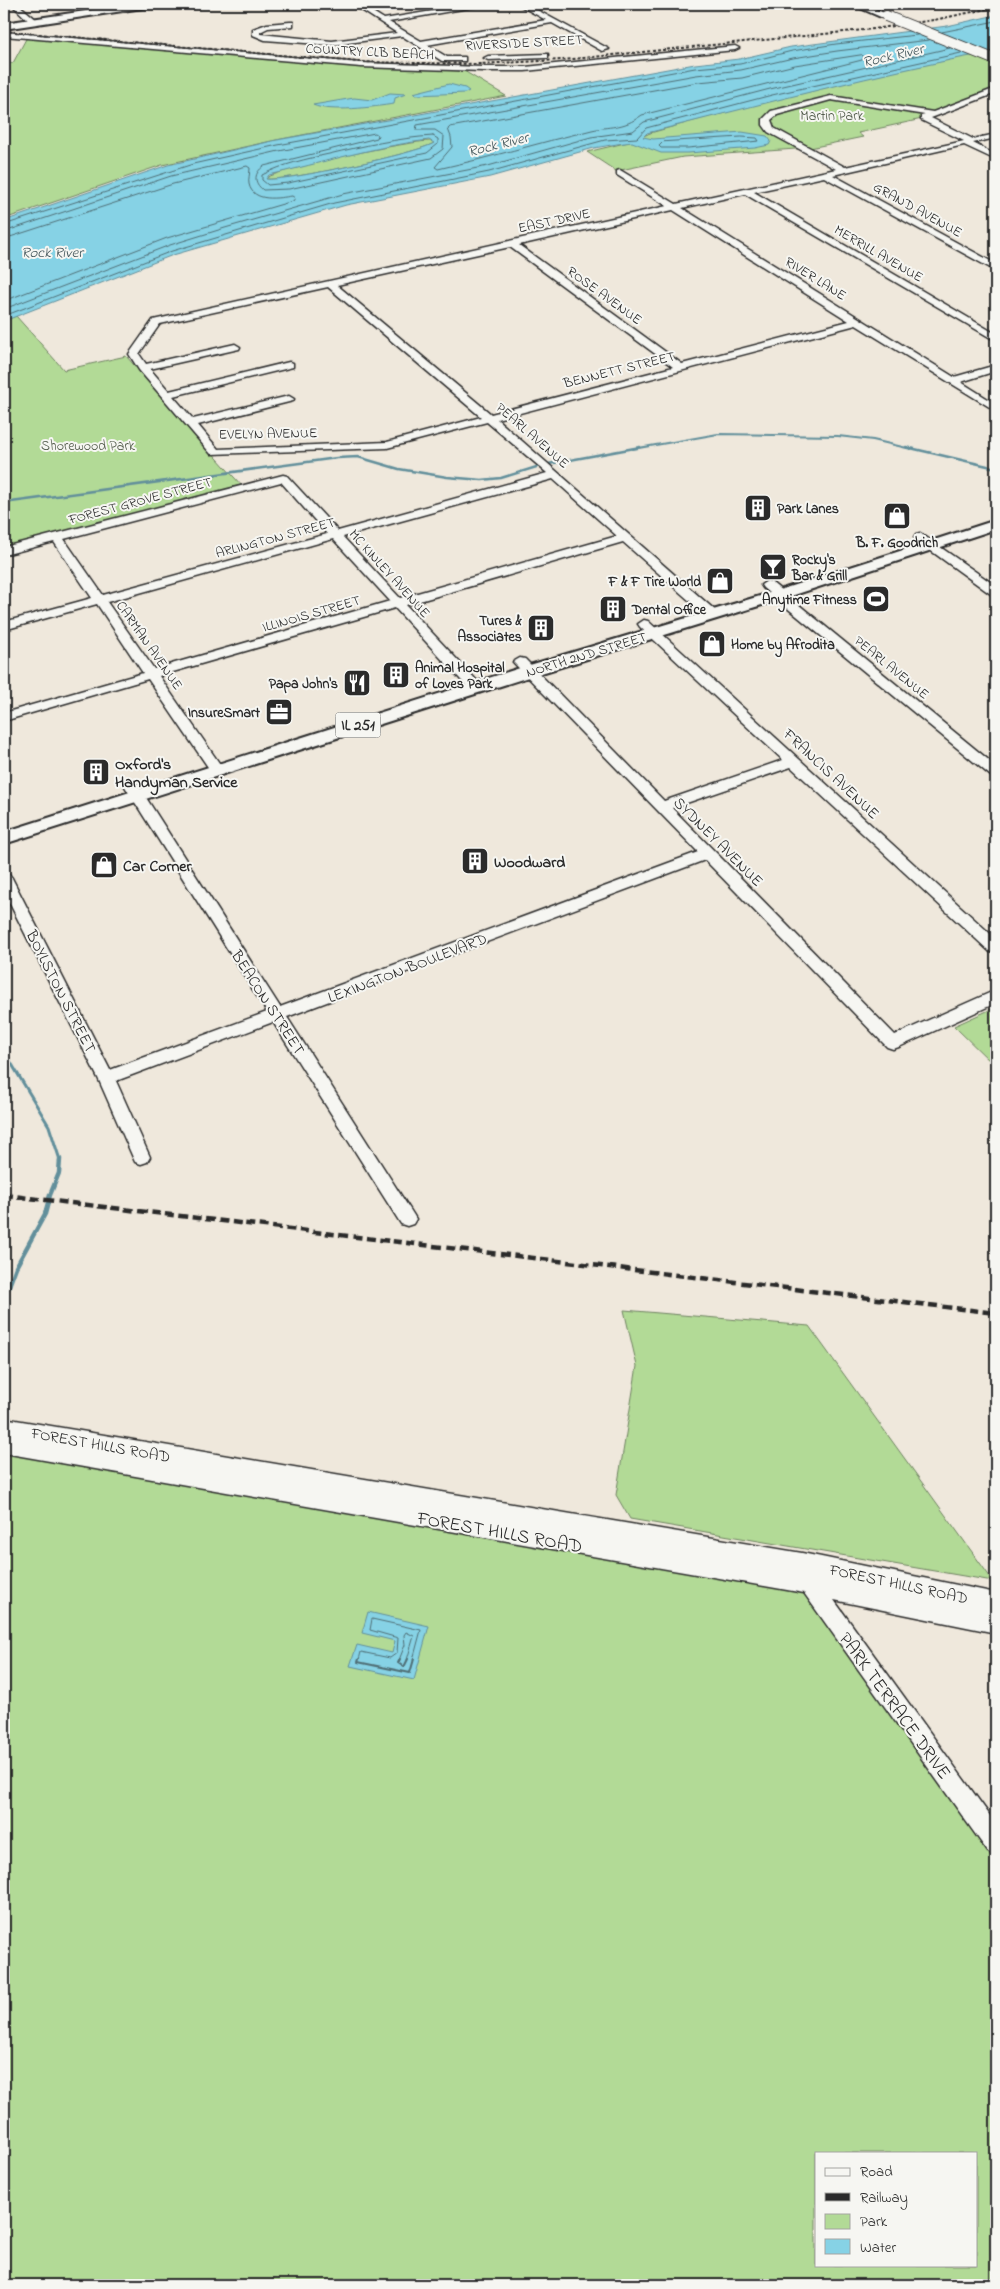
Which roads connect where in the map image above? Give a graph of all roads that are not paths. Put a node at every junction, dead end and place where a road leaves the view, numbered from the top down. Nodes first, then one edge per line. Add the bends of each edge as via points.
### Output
1 (14, 4) edge
2 (149, 4) edge
3 (355, 4) edge
4 (487, 4) edge
5 (521, 4) edge
6 (856, 4) edge
7 (120, 6) edge
8 (382, 21) junction
9 (554, 21) junction
10 (34, 22) junction
11 (290, 24) dead end
12 (4, 26) edge
13 (4, 34) edge
14 (402, 34) junction
15 (419, 44) junction
16 (735, 48) dead end
17 (587, 51) dead end
18 (552, 55) dead end
19 (474, 58) dead end
20 (484, 58) dead end
21 (996, 60) edge
22 (996, 90) edge
23 (934, 114) junction
24 (996, 136) edge
25 (969, 142) junction
26 (996, 158) edge
27 (845, 170) junction
28 (620, 173) dead end
29 (826, 174) junction
30 (747, 192) junction
31 (678, 207) junction
32 (512, 244) junction
33 (996, 268) edge
34 (329, 283) junction
35 (859, 322) junction
36 (996, 338) edge
37 (235, 347) dead end
38 (134, 354) joint
39 (289, 366) dead end
40 (143, 368) junction
41 (682, 368) junction
42 (996, 368) edge
43 (953, 380) junction
44 (166, 395) junction
45 (289, 399) dead end
46 (996, 408) edge
47 (488, 418) junction
48 (191, 423) junction
49 (387, 445) joint
50 (548, 469) junction
51 (283, 478) joint
52 (996, 513) edge
53 (996, 524) edge
54 (336, 536) junction
55 (626, 536) junction
56 (57, 538) junction
57 (925, 541) junction
58 (4, 551) edge
59 (773, 590) junction
60 (996, 592) edge
61 (100, 600) junction
62 (398, 603) junction
63 (708, 610) junction
64 (4, 626) edge
65 (649, 628) junction
66 (524, 667) junction
67 (152, 675) junction
68 (472, 684) junction
69 (4, 717) edge
70 (793, 760) junction
71 (214, 765) junction
72 (996, 774) edge
73 (134, 790) junction
74 (661, 807) junction
75 (4, 824) edge
76 (4, 838) edge
77 (708, 854) junction
78 (4, 878) edge
79 (996, 948) edge
80 (996, 996) edge
81 (278, 1016) junction
82 (106, 1078) junction
83 (141, 1157) dead end
84 (407, 1219) dead end
85 (4, 1427) edge
86 (4, 1444) edge
87 (391, 1503) junction
88 (805, 1573) junction
89 (996, 1603) edge
90 (996, 1623) edge
91 (996, 1844) edge

1 - 10 street
2 - 7 main road
3 - 8 street
4 - 8 street
5 - 9 street
6 - 21 main road, bridge
7 - 10 main road
8 - 14 street
9 - 15 street
9 - 17 street, RIVERSIDE STREET via 605,49
10 - 12 main road
11 - 14 street via 267,26 256,31 257,35 332,43
13 - 16 street, COUNTRY CLB BEACH via 360,65 483,70 535,68
14 - 15 street
15 - 19 street, RIVERSIDE STREET via 445,59
18 - 20 street, RIVERSIDE STREET
22 - 23 street
23 - 25 street via 924,118
23 - 27 street via 830,98 774,113 767,119 771,130
24 - 25 street, EAST DRIVE
25 - 26 street
25 - 27 street, EAST DRIVE
27 - 29 street, EAST DRIVE
28 - 31 street, RIVER LANE
29 - 30 street, EAST DRIVE
29 - 33 street, GRAND AVENUE
30 - 31 street, EAST DRIVE
30 - 36 street, MERRILL AVENUE
31 - 32 street, EAST DRIVE
31 - 35 street, RIVER LANE
32 - 34 street, EAST DRIVE
32 - 41 street, ROSE AVENUE
34 - 38 street, EAST DRIVE via 157,322
34 - 47 street, PEARL AVENUE
35 - 41 street, BENNETT STREET
35 - 43 street, RIVER LANE
37 - 40 street
38 - 40 street, EVELYN AVENUE
39 - 44 street
40 - 44 street, EVELYN AVENUE
41 - 47 street, BENNETT STREET
42 - 43 street
43 - 46 street, RIVER LANE
44 - 48 street, EVELYN AVENUE
45 - 48 street
47 - 49 street, BENNETT STREET
47 - 50 street, PEARL AVENUE
48 - 49 street, EVELYN AVENUE via 215,452
50 - 54 street, ARLINGTON STREET
50 - 55 street, PEARL AVENUE
51 - 54 street, MC KINLEY AVENUE
51 - 56 street, FOREST GROVE STREET
52 - 57 main road, NORTH 2ND STREET / IL 251
53 - 57 main road, NORTH 2ND STREET / IL 251
54 - 61 street, ARLINGTON STREET
54 - 62 street, MC KINLEY AVENUE
55 - 62 street, ILLINOIS STREET
55 - 63 street, PEARL AVENUE
56 - 58 street, FOREST GROVE STREET
56 - 61 street, CARMAN AVENUE
57 - 59 main road, NORTH 2ND STREET / IL 251
57 - 60 street
59 - 63 main road, NORTH 2ND STREET / IL 251
59 - 72 street, PEARL AVENUE
61 - 64 street, ARLINGTON STREET
61 - 67 street, CARMAN AVENUE
62 - 67 street, ILLINOIS STREET
62 - 68 street, MC KINLEY AVENUE
63 - 65 main road, NORTH 2ND STREET / IL 251
65 - 66 main road, NORTH 2ND STREET / IL 251
65 - 70 street, FRANCIS AVENUE
66 - 68 main road, NORTH 2ND STREET / IL 251
66 - 74 street, SYDNEY AVENUE
67 - 69 street, ILLINOIS STREET
67 - 71 street, CARMAN AVENUE
68 - 71 main road, NORTH 2ND STREET / IL 251
70 - 74 street
70 - 79 street, FRANCIS AVENUE
71 - 73 main road, NORTH 2ND STREET / IL 251
73 - 75 main road, NORTH 2ND STREET / IL 251
73 - 76 main road, NORTH 2ND STREET / IL 251
73 - 81 street, BEACON STREET
74 - 77 street, SYDNEY AVENUE
77 - 80 street, SYDNEY AVENUE via 893,1042
77 - 81 street, LEXINGTON BOULEVARD
78 - 82 street, BOYLSTON STREET
81 - 82 street, LEXINGTON BOULEVARD
81 - 84 street, BEACON STREET
82 - 83 street, BOYLSTON STREET
85 - 87 street, FOREST HILLS ROAD
86 - 87 street, FOREST HILLS ROAD
87 - 88 street, FOREST HILLS ROAD
88 - 89 street, FOREST HILLS ROAD
88 - 90 street, FOREST HILLS ROAD
88 - 91 street, PARK TERRACE DRIVE

